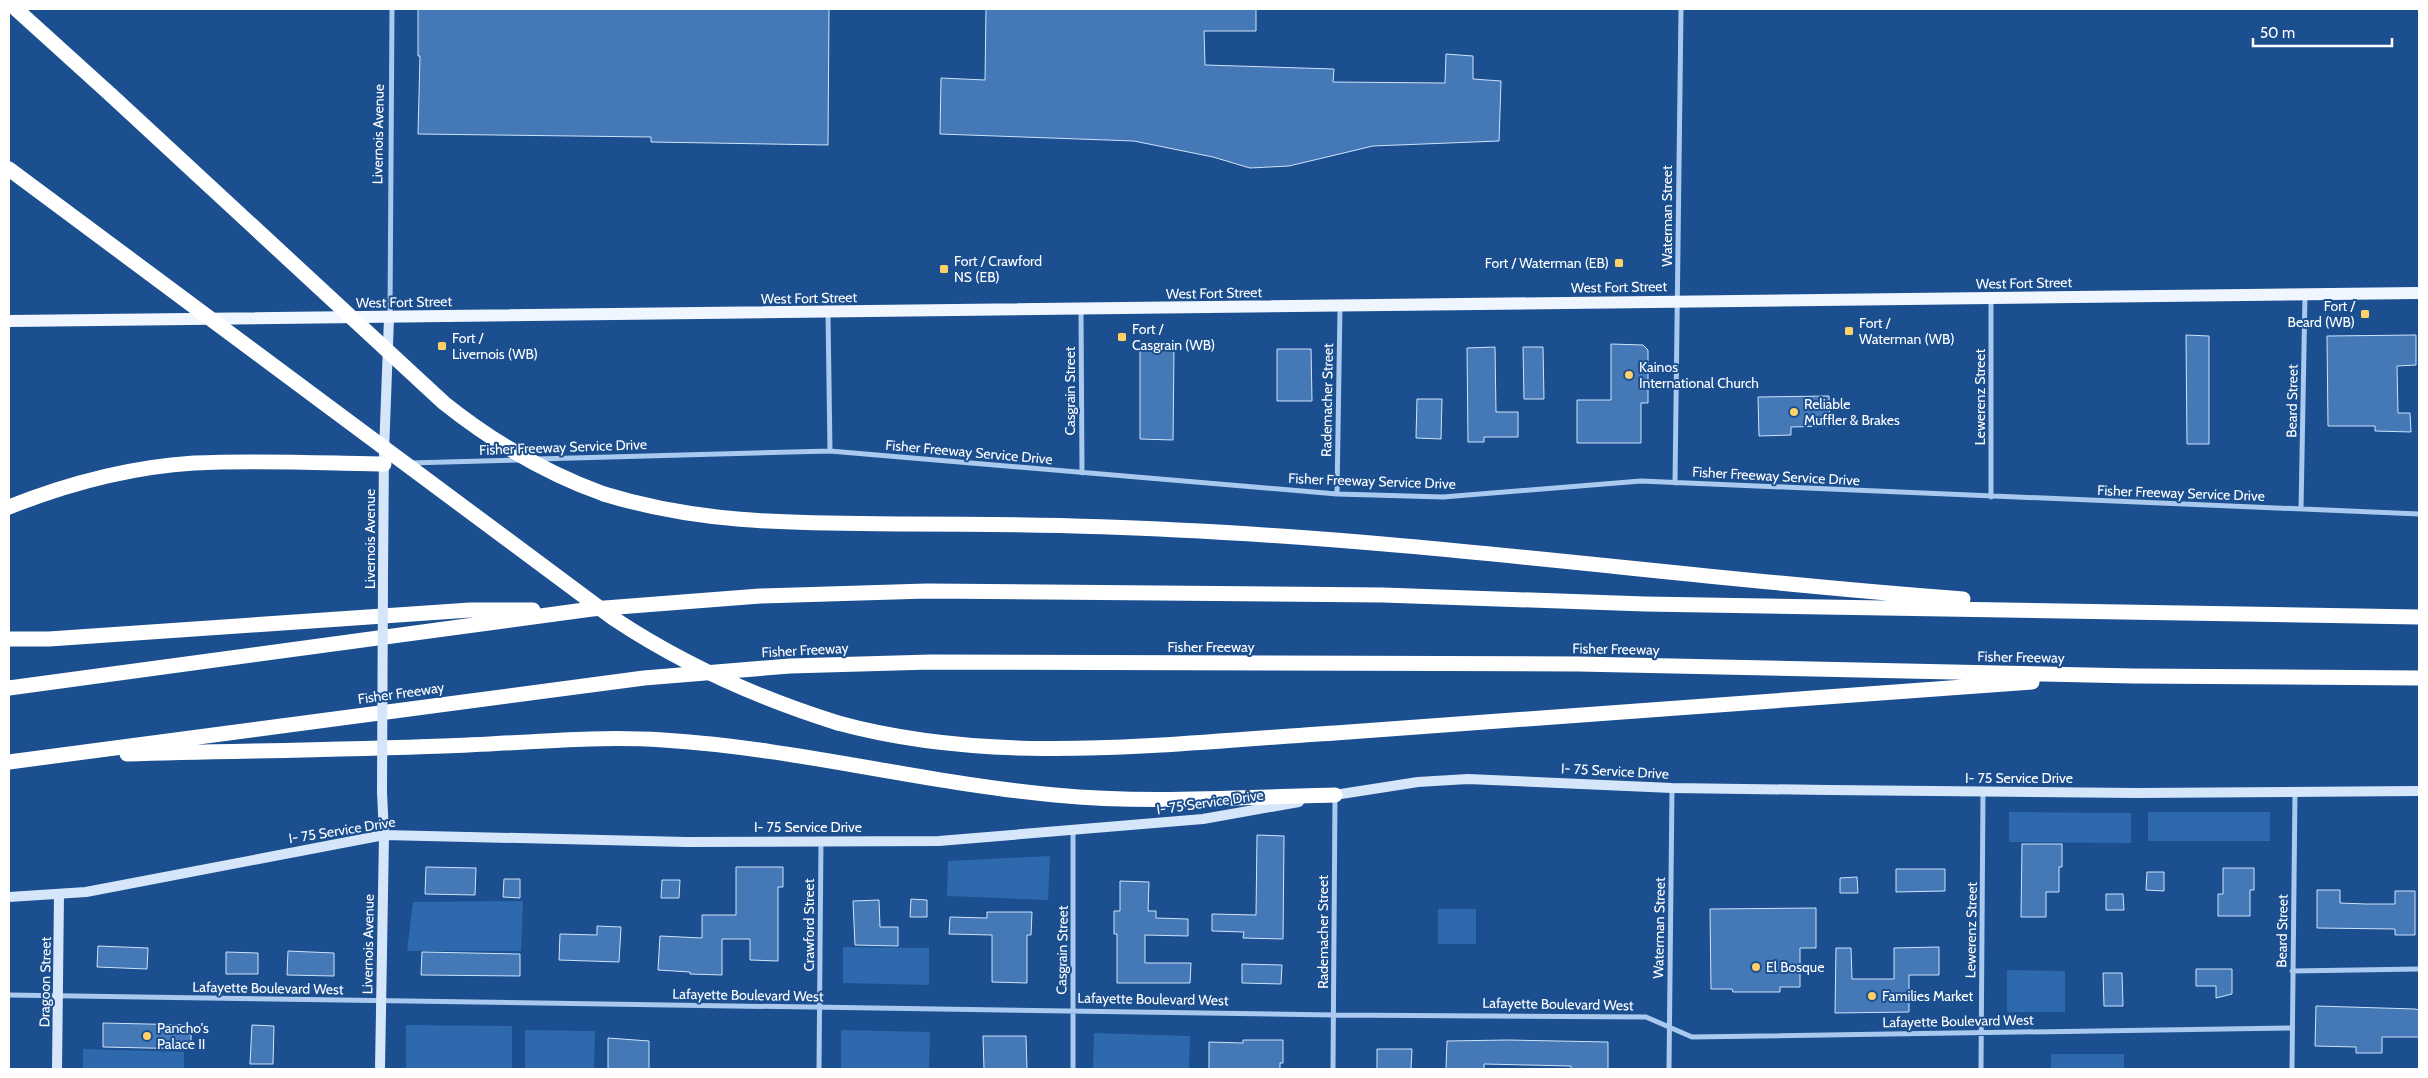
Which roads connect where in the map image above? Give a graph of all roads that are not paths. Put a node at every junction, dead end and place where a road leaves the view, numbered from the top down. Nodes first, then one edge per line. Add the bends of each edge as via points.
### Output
1 (16, 9) edge
2 (392, 9) edge
3 (1681, 9) edge
4 (9, 169) edge
5 (2419, 293) edge
6 (2305, 294) junction
7 (1991, 298) junction
8 (1678, 302) junction
9 (1340, 306) junction
10 (1081, 309) junction
11 (828, 313) junction
12 (390, 318) junction
13 (9, 321) edge
14 (830, 451) junction
15 (384, 464) junction
16 (1082, 473) junction
17 (1675, 483) junction
18 (1337, 494) junction
19 (1991, 497) junction
20 (9, 507) edge
21 (2301, 509) junction
22 (2419, 514) edge
23 (592, 610) junction
24 (2122, 610) junction
25 (2419, 616) edge
26 (9, 639) edge
27 (2133, 676) junction
28 (2419, 678) edge
29 (9, 688) edge
30 (48, 756) junction
31 (9, 762) edge
32 (1672, 788) junction
33 (1984, 791) junction
34 (2419, 791) edge
35 (2295, 792) junction
36 (1335, 795) junction
37 (1073, 831) junction
38 (384, 835) junction
39 (820, 841) junction
40 (59, 894) junction
41 (9, 897) edge
42 (2419, 969) edge
43 (2292, 971) junction
44 (9, 996) edge
45 (58, 996) junction
46 (380, 1001) junction
47 (820, 1007) junction
48 (1072, 1010) junction
49 (1334, 1014) junction
50 (1669, 1027) junction
51 (2292, 1028) junction
52 (1982, 1032) junction
53 (57, 1069) edge
54 (380, 1069) edge
55 (819, 1069) edge
56 (1073, 1069) edge
57 (1333, 1069) edge
58 (1669, 1069) edge
59 (1981, 1069) edge
60 (2292, 1069) edge

1 - 24 highway, bridge via 444,403 472,426 520,456 604,494 661,510 742,521 1263,534 1414,546 1820,588
2 - 12 street, Livernois Avenue
3 - 8 street, Waterman Street
4 - 27 highway, bridge via 580,595 642,637 736,685 838,723 906,739 935,742 1019,748 1108,747
5 - 6 main road, West Fort Street
6 - 7 main road, West Fort Street
6 - 21 street, Beard Street
7 - 8 main road, West Fort Street
7 - 19 street, Lewerenz Street
8 - 9 main road, West Fort Street
8 - 17 street, Waterman Street
9 - 10 main road, West Fort Street
9 - 18 street, Rademacher Street
10 - 11 main road, West Fort Street
10 - 16 street, Casgrain Street
11 - 12 main road, West Fort Street
11 - 14 street
12 - 13 main road, West Fort Street
12 - 15 main road, Livernois Avenue
14 - 15 street, Fisher Freeway Service Drive
14 - 16 street, Fisher Freeway Service Drive
15 - 20 highway via 170,466 93,480
15 - 38 main road, Livernois Avenue, bridge
16 - 18 street, Fisher Freeway Service Drive
17 - 18 street, Fisher Freeway Service Drive via 1640,481 1443,497
17 - 19 street, Fisher Freeway Service Drive
19 - 21 street, Fisher Freeway Service Drive
21 - 22 street, Fisher Freeway Service Drive
23 - 24 highway via 760,596 927,591 1383,594 1645,604
23 - 26 highway via 470,610 49,639
23 - 29 highway
24 - 25 highway
27 - 28 highway, Fisher Freeway
27 - 30 highway, Fisher Freeway via 1578,664 931,662 790,666 644,678
30 - 31 highway, Fisher Freeway
30 - 36 highway via 653,739 765,750 1010,790 1070,796 1114,799
32 - 33 main road, I- 75 Service Drive
32 - 36 main road, I- 75 Service Drive via 1468,779 1418,782
32 - 50 street, Waterman Street
33 - 35 main road, I- 75 Service Drive
33 - 52 street, Lewerenz Street
34 - 35 main road, I- 75 Service Drive
35 - 43 street, Beard Street
36 - 37 main road, I- 75 Service Drive via 1203,819
36 - 49 street, Rademacher Street
37 - 39 main road, I- 75 Service Drive via 939,841
37 - 48 street, Casgrain Street
38 - 39 main road, I- 75 Service Drive via 687,842
38 - 40 main road, I- 75 Service Drive via 109,888
38 - 46 main road, Livernois Avenue
39 - 47 street, Crawford Street
40 - 41 main road, I- 75 Service Drive
40 - 45 main road, Dragoon Street
42 - 43 street
43 - 51 street, Beard Street
44 - 45 street, Lafayette Boulevard West
45 - 46 street, Lafayette Boulevard West
45 - 53 main road, Dragoon Street
46 - 47 street, Lafayette Boulevard West
46 - 54 main road, Livernois Avenue
47 - 48 street, Lafayette Boulevard West
47 - 55 street, Crawford Street
48 - 49 street, Lafayette Boulevard West
48 - 56 street, Casgrain Street
49 - 50 street, Lafayette Boulevard West via 1646,1017
49 - 57 street, Rademacher Street
50 - 52 street, Lafayette Boulevard West via 1692,1037
50 - 58 street, Waterman Street
51 - 52 street, Lafayette Boulevard West
51 - 60 street, Beard Street
52 - 59 street, Lewerenz Street

